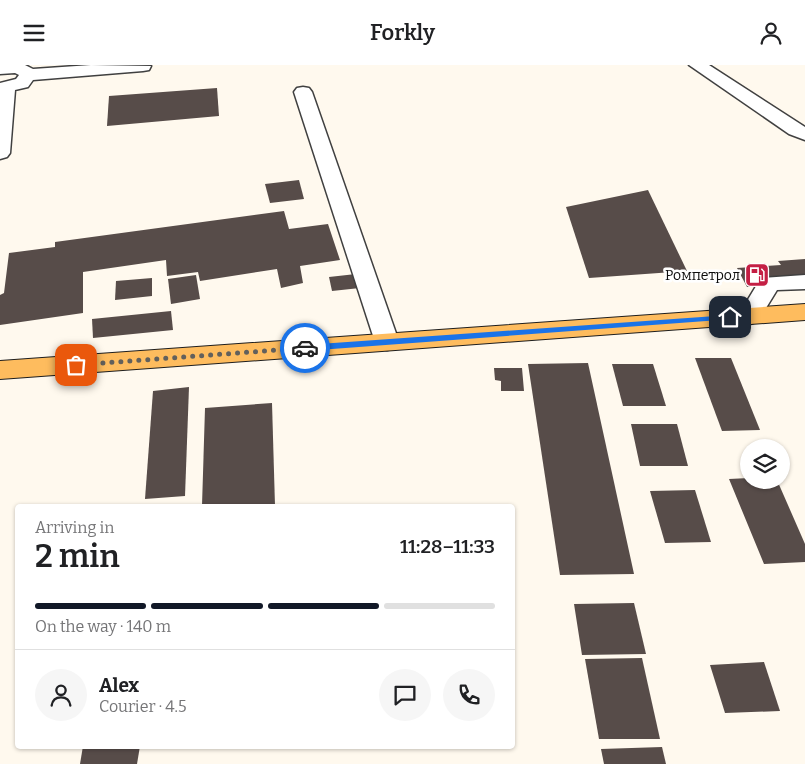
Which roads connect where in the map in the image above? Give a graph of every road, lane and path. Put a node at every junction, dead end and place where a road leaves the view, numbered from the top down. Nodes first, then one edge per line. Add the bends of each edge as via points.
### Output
1 (697, 65) edge
2 (143, 66) edge
3 (7, 67) edge
4 (29, 75) junction
5 (3, 87) edge
6 (303, 92) dead end
7 (805, 133) edge
8 (0, 153) edge
9 (805, 282) edge
10 (805, 312) edge
11 (750, 316) junction
12 (387, 342) junction
13 (0, 370) edge

1 - 7 street
2 - 4 street
3 - 4 street via 24,69
4 - 5 street via 22,83
5 - 8 street
6 - 12 lane
9 - 11 street via 769,283
10 - 11 main road
11 - 12 main road
12 - 13 main road

